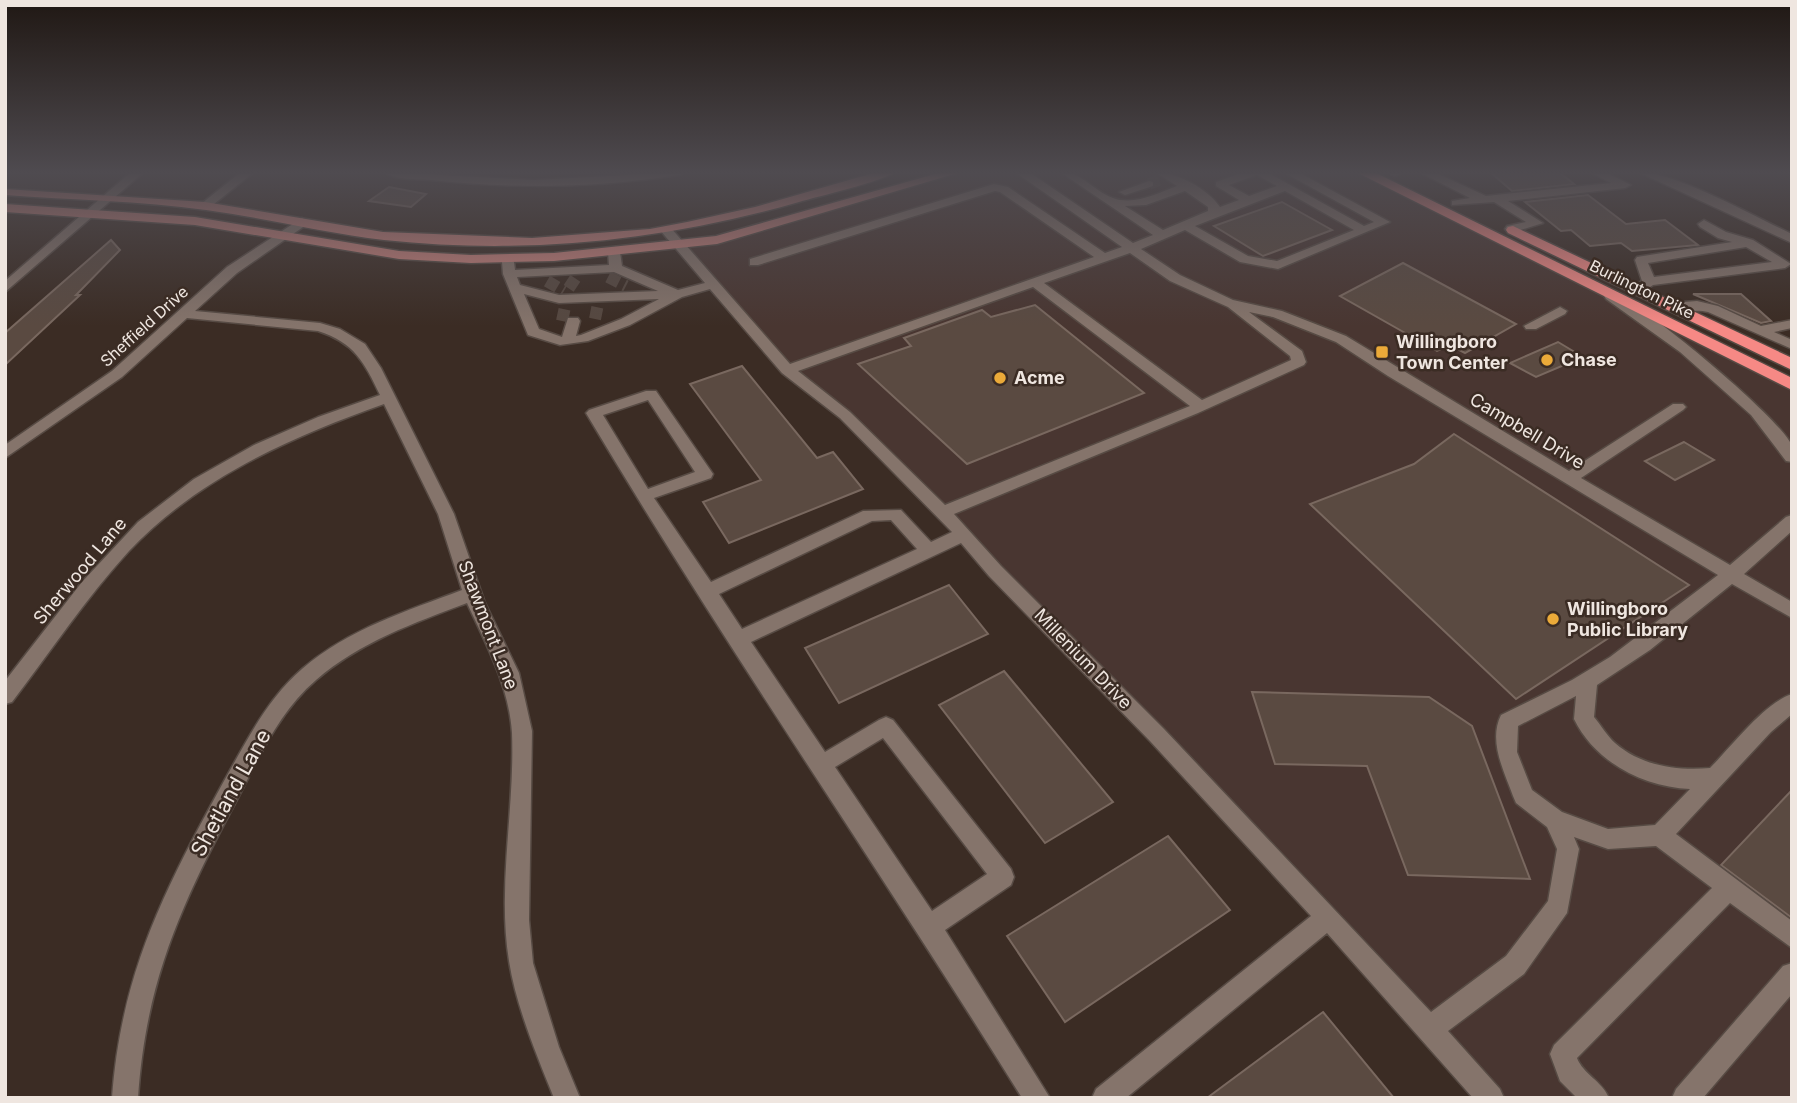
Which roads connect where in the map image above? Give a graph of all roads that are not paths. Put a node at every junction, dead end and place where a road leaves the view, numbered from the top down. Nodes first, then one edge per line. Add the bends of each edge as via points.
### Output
1 (79, 223) edge
2 (209, 223) edge
3 (300, 223) edge
4 (311, 223) edge
5 (715, 223) edge
6 (772, 223) edge
7 (877, 223) edge
8 (1054, 223) edge
9 (1096, 223) edge
10 (1145, 223) edge
11 (1192, 223) edge
12 (1352, 223) edge
13 (1381, 223) edge
14 (1466, 223) edge
15 (1500, 223) edge
16 (1535, 223) edge
17 (1758, 223) edge
18 (1704, 225) dead end
19 (1187, 226) junction
20 (1511, 229) junction
21 (1361, 232) junction
22 (281, 236) junction
23 (1163, 236) junction
24 (671, 237) junction
25 (1792, 239) edge
26 (1749, 243) junction
27 (1132, 248) junction
28 (614, 252) junction
29 (508, 258) junction
30 (1104, 258) junction
31 (754, 262) dead end
32 (578, 270) tunnel mouth
33 (511, 280) junction
34 (1034, 282) junction
35 (712, 285) junction
36 (1643, 286) junction
37 (5, 288) edge
38 (677, 294) junction
39 (1608, 294) junction
40 (585, 301) junction
41 (1229, 303) junction
42 (1672, 307) junction
43 (1560, 311) dead end
44 (185, 314) junction
45 (1791, 325) edge
46 (1531, 326) dead end
47 (1760, 330) junction
48 (1792, 345) edge
49 (1792, 365) edge
50 (788, 370) junction
51 (1792, 385) edge
52 (389, 397) junction
53 (1200, 406) junction
54 (1678, 407) dead end
55 (5, 453) edge
56 (1792, 457) edge
57 (1569, 478) junction
58 (644, 496) junction
59 (941, 513) junction
60 (1792, 521) edge
61 (964, 534) junction
62 (929, 551) junction
63 (1731, 575) junction
64 (708, 591) junction
65 (473, 593) junction
66 (1792, 611) edge
67 (739, 639) junction
68 (1588, 680) junction
69 (5, 696) edge
70 (1792, 702) edge
71 (822, 764) junction
72 (1716, 777) junction
73 (1555, 820) junction
74 (1660, 835) junction
75 (1730, 887) junction
76 (1328, 917) junction
77 (929, 927) junction
78 (1792, 936) edge
79 (1792, 975) edge
80 (1429, 1029) junction
81 (125, 1098) edge
82 (567, 1098) edge
83 (1037, 1098) edge
84 (1105, 1098) edge
85 (1491, 1098) edge
86 (1596, 1098) edge
87 (1685, 1098) edge

1 - 37 street
2 - 22 main road
3 - 22 street, Sheffield Drive
4 - 24 main road via 383,236 477,242
5 - 24 main road
6 - 24 main road via 717,240
7 - 31 street
8 - 30 street
9 - 27 street, Campbell Drive
10 - 23 street
11 - 19 street
12 - 21 street
13 - 21 street
14 - 39 highway, Burlington Pike
15 - 20 highway, Burlington Pike
16 - 20 street
17 - 25 street
18 - 26 street
19 - 21 street via 1244,258 1279,265
19 - 23 street
20 - 36 highway, Burlington Pike
22 - 29 main road via 399,255
22 - 44 street, Sheffield Drive via 232,270
23 - 27 street
24 - 28 main road
24 - 35 street, Millenium Drive
26 - 36 street via 1641,260
26 - 36 street via 1785,264
27 - 30 street
27 - 41 street, Campbell Drive via 1175,278
28 - 40 street
28 - 40 main road
29 - 33 street
29 - 40 main road
30 - 34 street
32 - 40 street
33 - 40 street via 559,299
33 - 40 street via 529,272
33 - 40 street via 533,332
34 - 50 street
34 - 53 street
35 - 38 street
35 - 50 street, Millenium Drive
36 - 42 highway, Burlington Pike
38 - 40 street
38 - 40 street
38 - 40 street via 625,323
39 - 51 highway, Burlington Pike
39 - 56 street via 1726,385 1756,412
41 - 53 street via 1297,354 1299,362
41 - 57 street, Campbell Drive via 1278,314 1340,339
42 - 47 street via 1698,305
42 - 49 highway, Burlington Pike
43 - 46 street
44 - 52 street, Shawmont Lane via 301,324 335,332 360,347
44 - 55 street, Sheffield Drive via 117,374
45 - 47 street
47 - 48 street
50 - 59 street, Millenium Drive via 845,415
52 - 65 street, Shawmont Lane via 446,514
52 - 69 street, Sherwood Lane via 274,441 170,505 100,574
53 - 59 street
54 - 57 street
57 - 63 street, Campbell Drive
58 - 58 street via 705,474 651,394 594,413
58 - 64 street
59 - 61 street, Millenium Drive
60 - 63 street
61 - 62 street
61 - 76 street, Millenium Drive
62 - 64 street via 895,514 869,515
62 - 67 street
63 - 66 street, Campbell Drive
63 - 68 street
64 - 67 street
65 - 81 street, Shetland Lane via 350,643 305,677 270,722 221,807 152,949 132,1030
65 - 82 street, Shawmont Lane via 509,673 519,711 517,920 521,963
67 - 71 street
68 - 72 street via 1584,719 1608,750 1650,773 1687,780
68 - 73 street via 1508,721 1507,752 1524,796
70 - 72 street
71 - 77 street
71 - 77 street via 886,726 1003,877
72 - 74 street
73 - 74 street via 1608,839
73 - 80 street via 1568,849 1559,905 1515,965
74 - 75 street
75 - 78 street
75 - 86 street via 1563,1054 1569,1072
76 - 80 street, Millenium Drive
76 - 84 street
77 - 83 street
79 - 87 street
80 - 85 street, Millenium Drive

